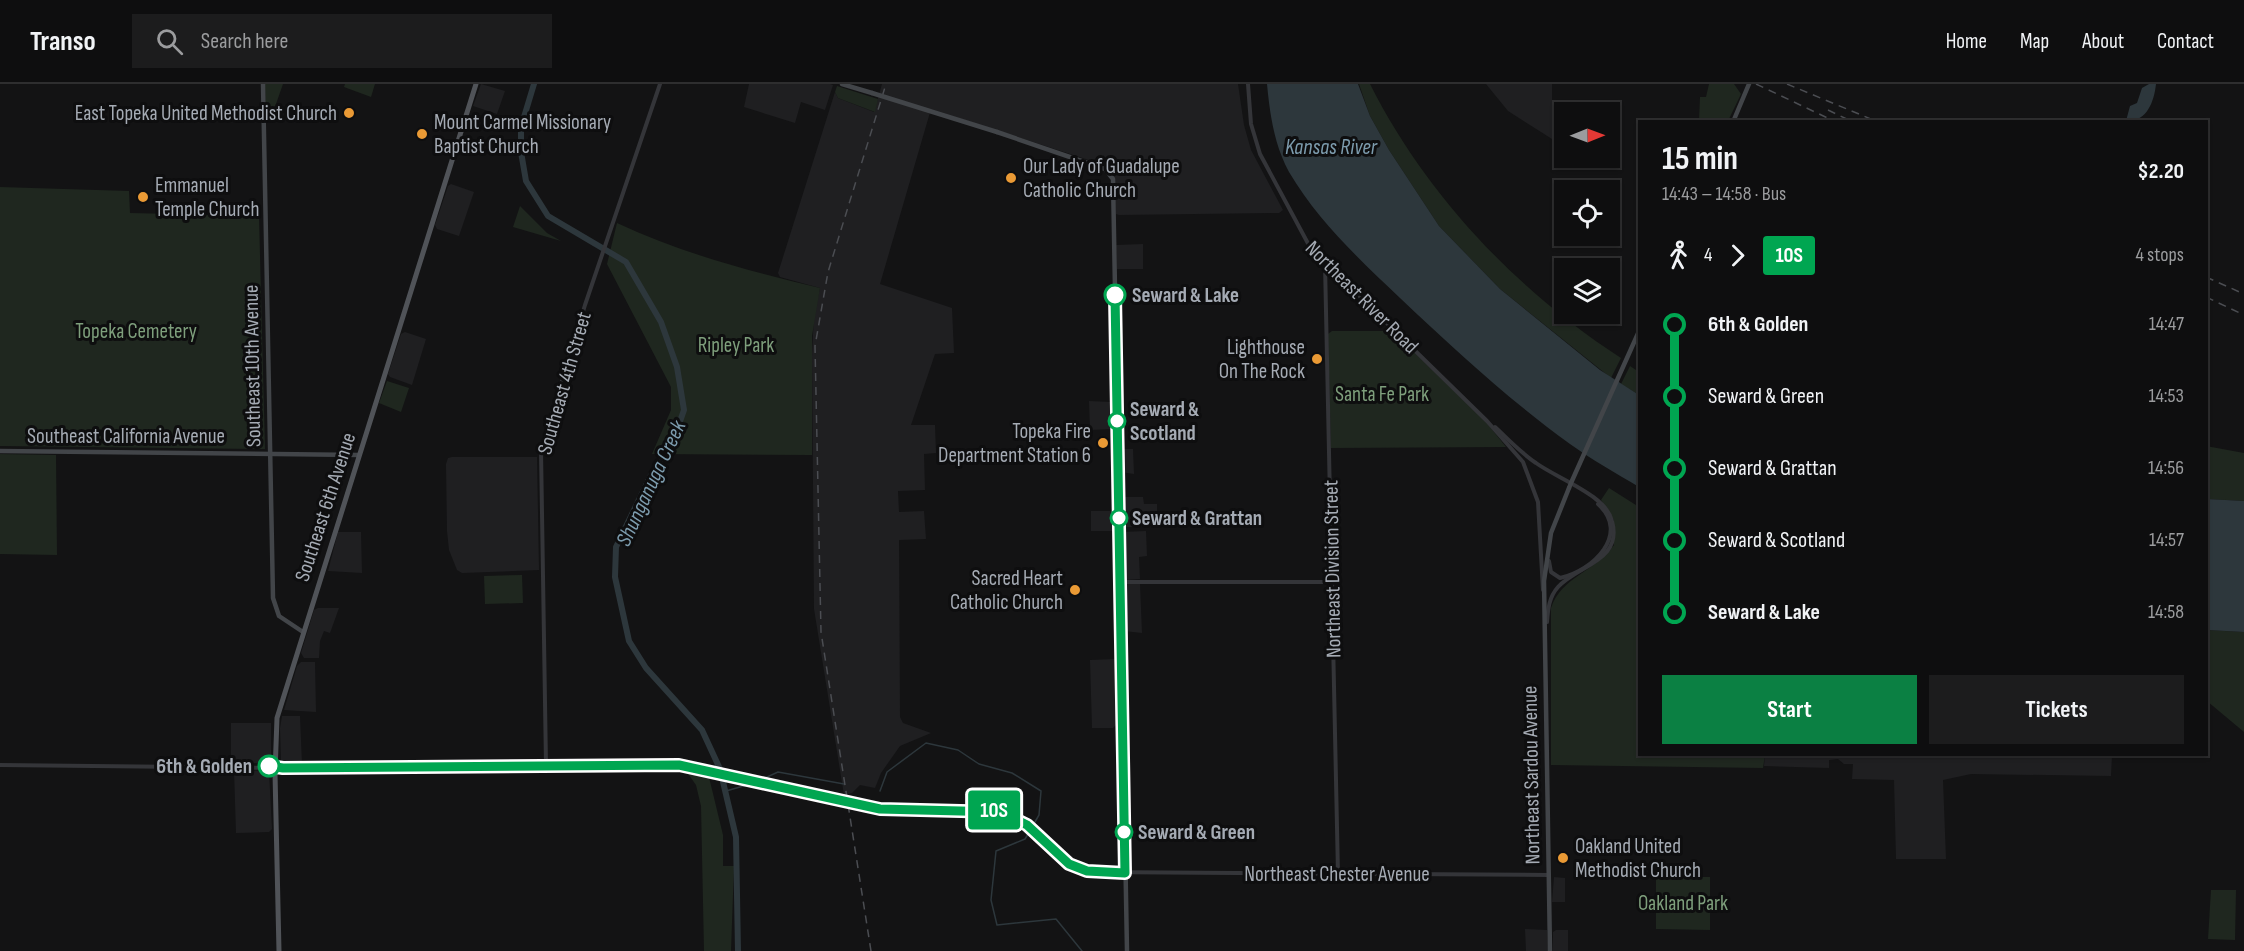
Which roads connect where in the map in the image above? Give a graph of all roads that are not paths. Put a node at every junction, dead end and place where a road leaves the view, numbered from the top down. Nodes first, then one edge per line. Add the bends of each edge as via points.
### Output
1 (262, 84) edge
2 (476, 84) edge
3 (660, 84) edge
4 (843, 84) edge
5 (1248, 84) edge
6 (1749, 84) edge
7 (1734, 120) edge
8 (1325, 264) junction
9 (1638, 333) edge
10 (1487, 421) junction
11 (1512, 448) junction
12 (0, 451) edge
13 (270, 453) junction
14 (359, 455) junction
15 (1548, 544) junction
16 (1120, 582) junction
17 (1332, 582) junction
18 (1544, 599) junction
19 (303, 632) junction
20 (1545, 634) junction
21 (0, 765) edge
22 (546, 765) junction
23 (276, 767) junction
24 (1125, 873) junction
25 (1338, 874) junction
26 (1549, 875) junction
27 (279, 951) edge
28 (1126, 951) edge
29 (1550, 951) edge

1 - 13 main road, Southeast 10th Avenue
2 - 14 main road, Southeast 6th Avenue
3 - 22 street, Southeast 4th Street via 541,450
4 - 16 main road, bridge via 997,132 1105,169 1111,175
5 - 8 street, Northeast River Road via 1251,124 1260,154 1301,234
6 - 7 main road
8 - 10 street, Northeast River Road
8 - 17 street, Northeast Division Street
9 - 15 main road, Northeast Sardou Avenue
10 - 11 street, Northeast River Road
10 - 20 street via 1538,464 1599,501 1613,522 1613,539 1603,557 1555,592 1548,608
11 - 15 street via 1597,502 1607,514 1611,533 1604,551 1568,576 1557,577 1551,572
11 - 18 street, Northeast Sardou Avenue via 1527,469 1538,498
12 - 13 main road, Southeast California Avenue
13 - 14 main road, Southeast California Avenue
13 - 19 main road, Southeast 10th Avenue via 273,603 282,618
14 - 19 main road, Southeast 6th Avenue
15 - 18 main road, Northeast Sardou Avenue
16 - 17 street
16 - 24 main road
17 - 25 street, Northeast Division Street
18 - 20 main road, Northeast Sardou Avenue
19 - 23 main road, Southeast 6th Avenue via 277,718
20 - 26 main road, Northeast Sardou Avenue
21 - 23 street, Northeast Chester Avenue
22 - 23 street, Northeast Chester Avenue
22 - 24 street, Northeast Chester Avenue via 689,766 870,808 997,811 1027,825 1059,857 1075,867
23 - 27 main road, Southeast 6th Avenue
24 - 25 street, Northeast Chester Avenue
24 - 28 main road
25 - 26 street, Northeast Chester Avenue
26 - 29 main road, Northeast Sardou Avenue

